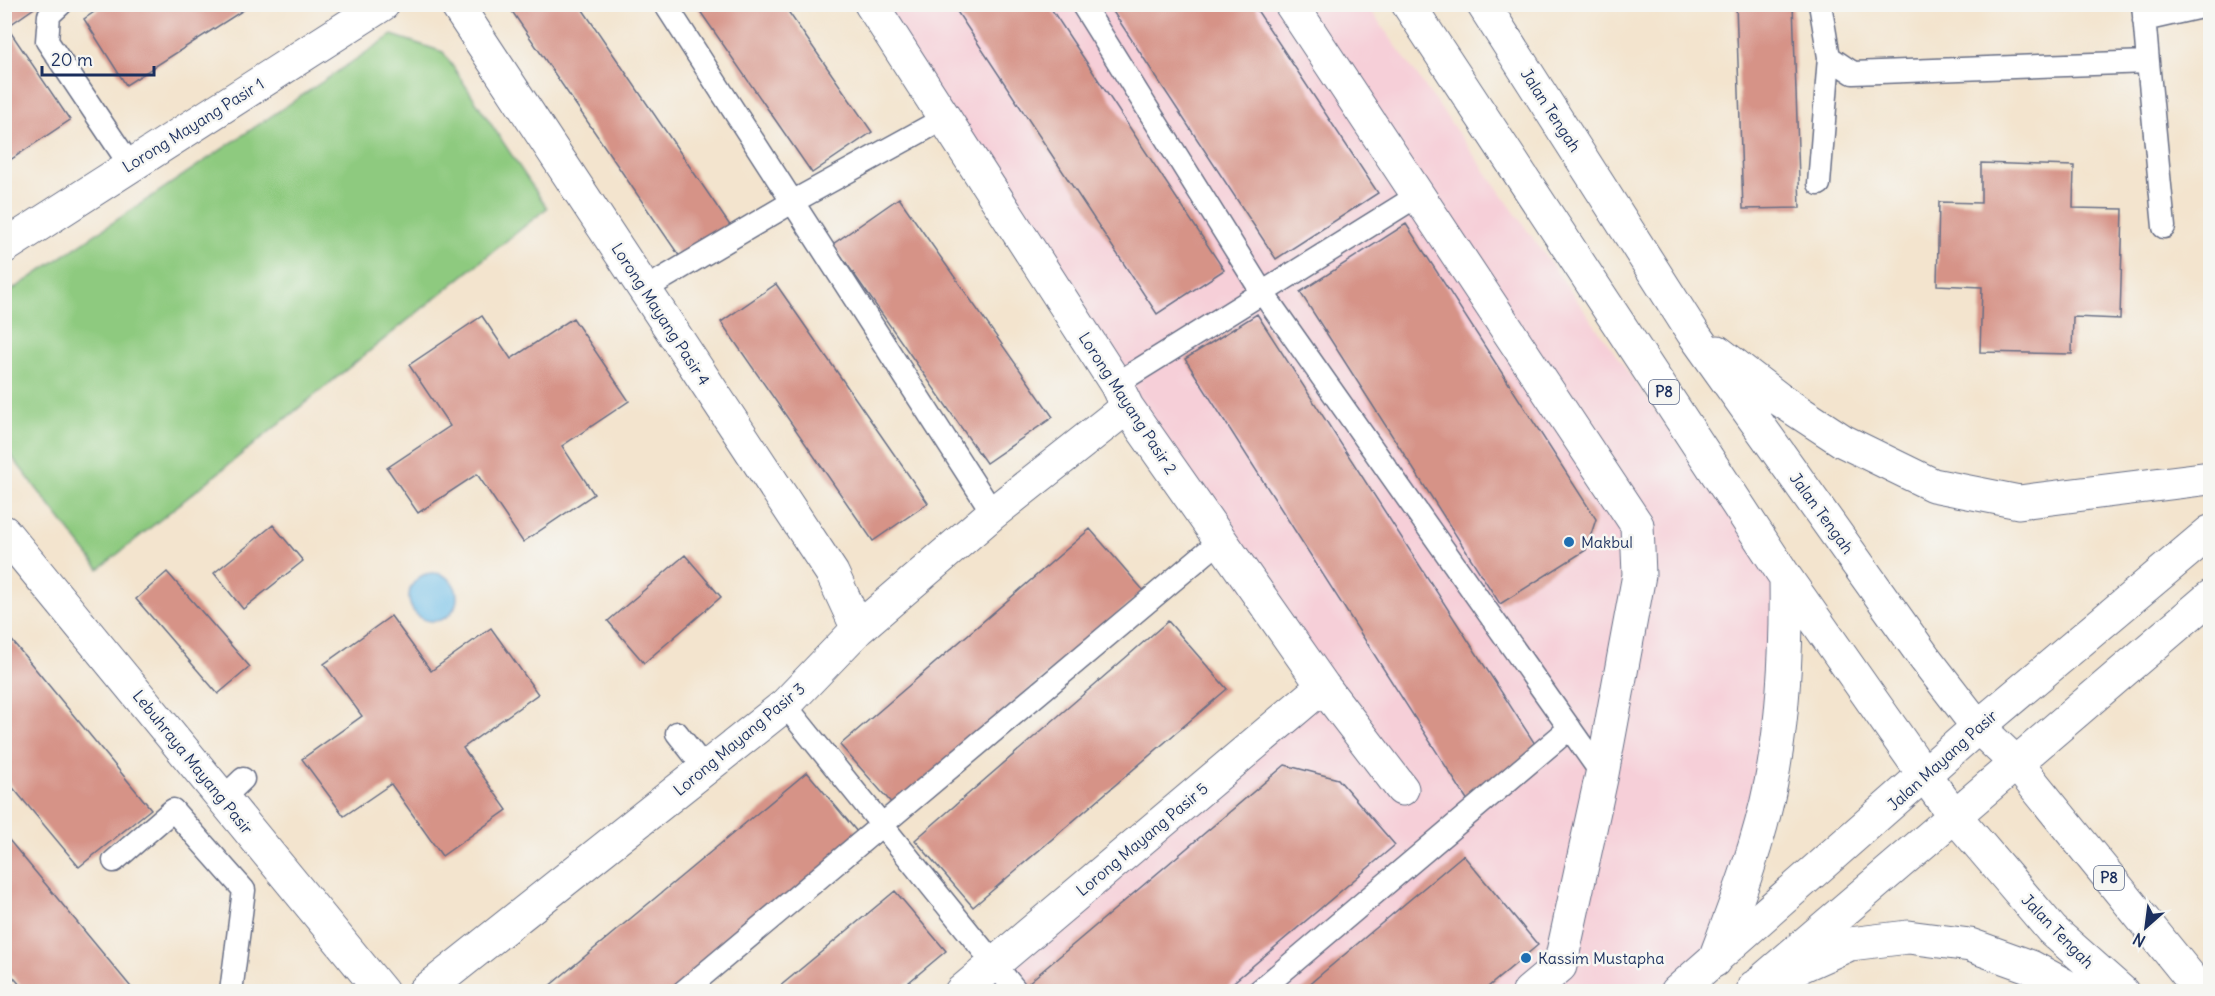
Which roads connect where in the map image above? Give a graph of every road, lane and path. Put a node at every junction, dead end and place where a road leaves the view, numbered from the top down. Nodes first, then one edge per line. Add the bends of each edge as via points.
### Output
1 (61, 4) edge
2 (383, 4) edge
3 (456, 4) edge
4 (665, 4) edge
5 (871, 4) edge
6 (1082, 4) edge
7 (1291, 4) edge
8 (1408, 4) edge
9 (1820, 4) edge
10 (2211, 5) edge
11 (1487, 6) edge
12 (2143, 12) edge
13 (1828, 57) junction
14 (2148, 62) junction
15 (945, 118) junction
16 (130, 165) junction
17 (1818, 184) dead end
18 (1417, 196) junction
19 (794, 201) junction
20 (2164, 227) dead end
21 (4, 247) edge
22 (645, 290) junction
23 (1262, 292) junction
24 (1693, 333) junction
25 (1122, 395) junction
26 (2211, 478) edge
27 (993, 513) junction
28 (4, 532) edge
29 (2211, 532) edge
30 (1221, 540) junction
31 (1786, 578) junction
32 (2211, 597) edge
33 (858, 629) junction
34 (1323, 686) junction
35 (785, 705) junction
36 (1978, 727) junction
37 (1570, 728) junction
38 (677, 733) dead end
39 (2017, 764) junction
40 (706, 770) junction
41 (1602, 774) junction
42 (1925, 776) junction
43 (1402, 789) dead end
44 (1954, 815) junction
45 (881, 824) junction
46 (114, 861) dead end
47 (1714, 961) junction
48 (994, 964) junction
49 (1751, 989) edge
50 (231, 992) edge
51 (382, 992) edge
52 (424, 992) edge
53 (683, 992) edge
54 (961, 992) edge
55 (1017, 992) edge
56 (1258, 992) edge
57 (1529, 992) edge
58 (1677, 992) edge
59 (2077, 992) edge
60 (2122, 992) edge
61 (2202, 992) edge

1 - 16 lane via 49,15 47,41
2 - 16 street, Lorong Mayang Pasir 1
3 - 22 street, Lorong Mayang Pasir 4
4 - 19 lane
5 - 15 street, Lorong Mayang Pasir 2
6 - 23 lane
7 - 18 street
8 - 31 street, Jalan Tengah / P8
9 - 13 lane
10 - 12 lane
11 - 24 street, Jalan Tengah / P8
12 - 14 lane
13 - 14 lane via 1853,73
13 - 17 lane
14 - 20 lane
15 - 19 lane
15 - 25 street, Lorong Mayang Pasir 2
16 - 21 street, Lorong Mayang Pasir 1
18 - 23 lane
18 - 41 street via 1637,525 1639,575
19 - 22 lane
19 - 27 lane
22 - 33 street, Lorong Mayang Pasir 4 via 832,573
23 - 25 lane
23 - 37 lane
24 - 26 street via 1779,399 1843,441 1933,485 2019,502
24 - 36 street, Jalan Tengah / P8
25 - 27 street, Lorong Mayang Pasir 3
25 - 30 street, Lorong Mayang Pasir 2
27 - 33 street, Lorong Mayang Pasir 3
28 - 51 street, Lebuhraya Mayang Pasir via 232,789
29 - 36 street, Jalan Mayang Pasir
30 - 34 street, Lorong Mayang Pasir 2
30 - 45 lane
31 - 42 street, Jalan Tengah / P8
31 - 47 street via 1787,645 1771,783 1750,865
32 - 39 street
33 - 35 street, Lorong Mayang Pasir 3
34 - 43 street, Lorong Mayang Pasir 2
34 - 48 street, Lorong Mayang Pasir 5
35 - 40 street, Lorong Mayang Pasir 3
35 - 45 lane
36 - 39 street, Jalan Tengah / P8
36 - 42 street, Jalan Mayang Pasir
37 - 41 lane
37 - 56 lane
38 - 40 lane
39 - 44 street
39 - 61 street, Jalan Tengah / P8
40 - 52 street, Lorong Mayang Pasir 3
41 - 57 street via 1560,966
42 - 44 street, Jalan Tengah / P8
42 - 47 street, Jalan Mayang Pasir
44 - 49 street
44 - 60 street, Jalan Tengah / P8 via 2052,930
45 - 48 lane
45 - 53 lane
46 - 50 lane via 173,810 244,890
47 - 58 street, Jalan Mayang Pasir
48 - 54 street, Lorong Mayang Pasir 5
48 - 55 lane
49 - 59 street via 1850,944 1908,937 1970,945 2031,967

